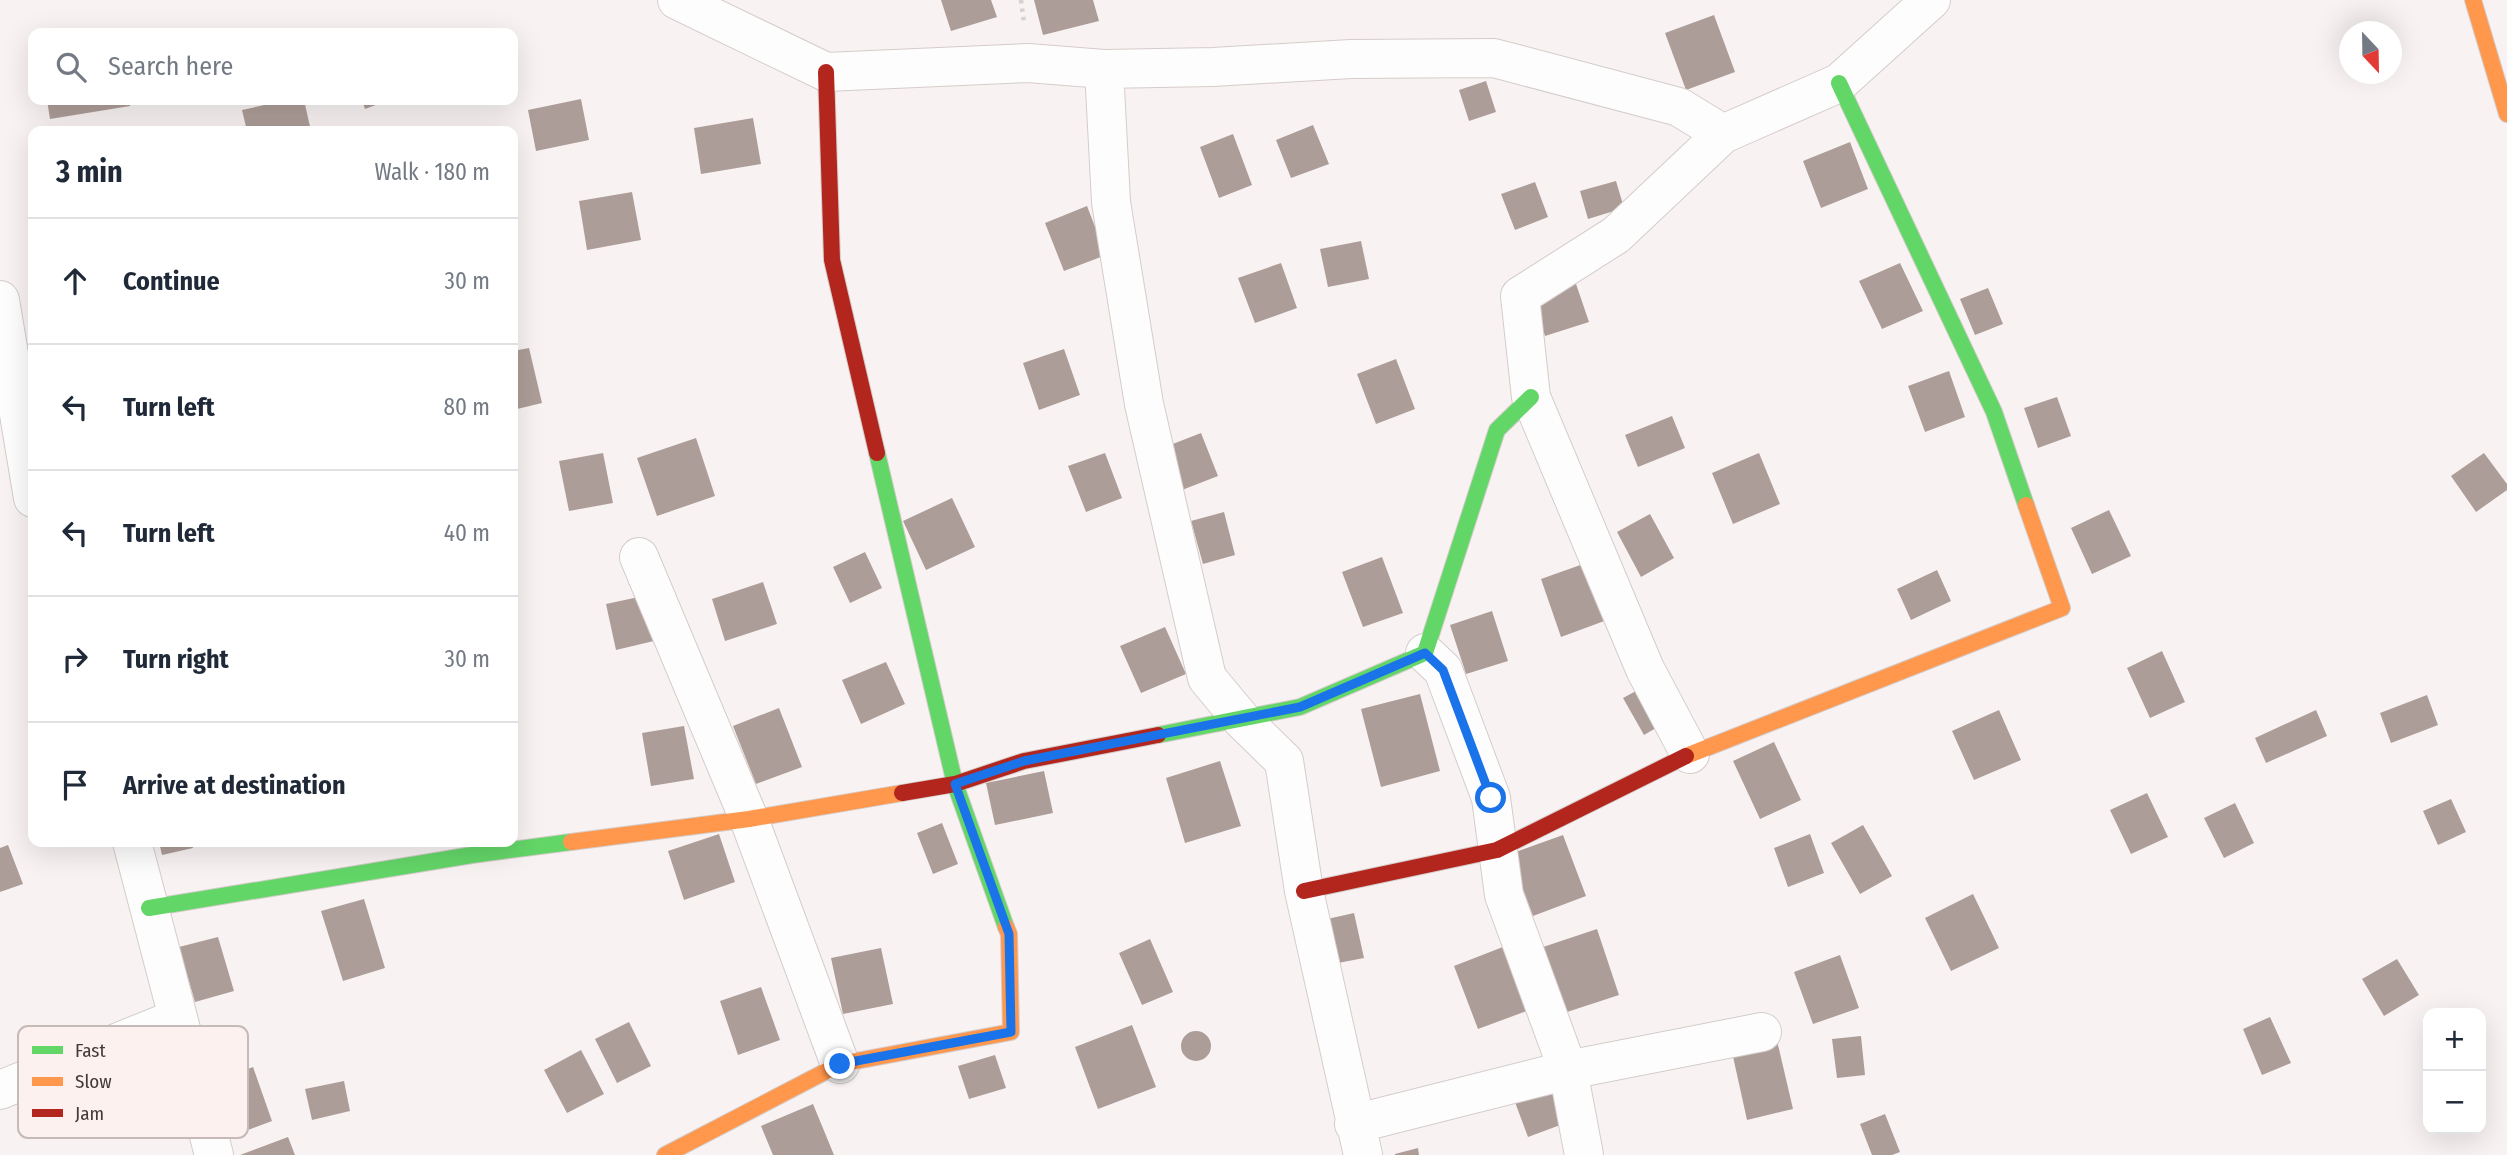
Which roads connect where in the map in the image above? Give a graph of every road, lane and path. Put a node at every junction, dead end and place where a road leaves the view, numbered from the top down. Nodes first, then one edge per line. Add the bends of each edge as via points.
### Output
1 (677, 0) edge
2 (1931, 0) edge
3 (2473, 0) edge
4 (1104, 69) junction
5 (826, 72) junction
6 (1839, 83) junction
7 (2507, 114) edge
8 (1723, 134) junction
9 (0, 300) edge
10 (1531, 397) junction
11 (28, 468) edge
12 (639, 557) dead end
13 (1425, 653) junction
14 (1242, 720) junction
15 (1690, 754) junction
16 (955, 784) junction
17 (749, 819) junction
18 (133, 847) edge
19 (1497, 850) junction
20 (1304, 891) junction
21 (149, 908) junction
22 (178, 1018) junction
23 (158, 1026) edge
24 (180, 1026) edge
25 (1762, 1032) dead end
26 (840, 1064) junction
27 (1568, 1070) junction
28 (18, 1083) edge
29 (0, 1090) edge
30 (210, 1138) edge
31 (1358, 1140) edge
32 (214, 1155) edge
33 (665, 1155) edge
34 (1584, 1155) edge

1 - 5 street
2 - 6 street
3 - 7 street
4 - 5 street via 1028,63
4 - 8 street via 1494,58 1679,107
4 - 14 street via 1111,202 1144,404 1207,678
5 - 16 street via 832,260
6 - 8 street
6 - 15 street via 1994,412 2062,608
8 - 10 street via 1616,235 1520,296
9 - 11 street
10 - 13 street via 1497,429
10 - 15 street via 1645,670
12 - 17 street
13 - 14 street via 1300,707
13 - 19 street via 1443,670 1491,798
14 - 16 street via 1024,761
14 - 20 street via 1284,761
15 - 19 street
16 - 17 street
16 - 26 street via 1009,934 1011,1032
17 - 21 street via 472,855
17 - 26 street
18 - 21 street
19 - 20 street
19 - 27 street via 1504,895
20 - 31 street
21 - 22 street
22 - 23 street
22 - 24 street
25 - 27 street
26 - 33 street
27 - 31 street
27 - 34 street
28 - 29 street
30 - 32 street

